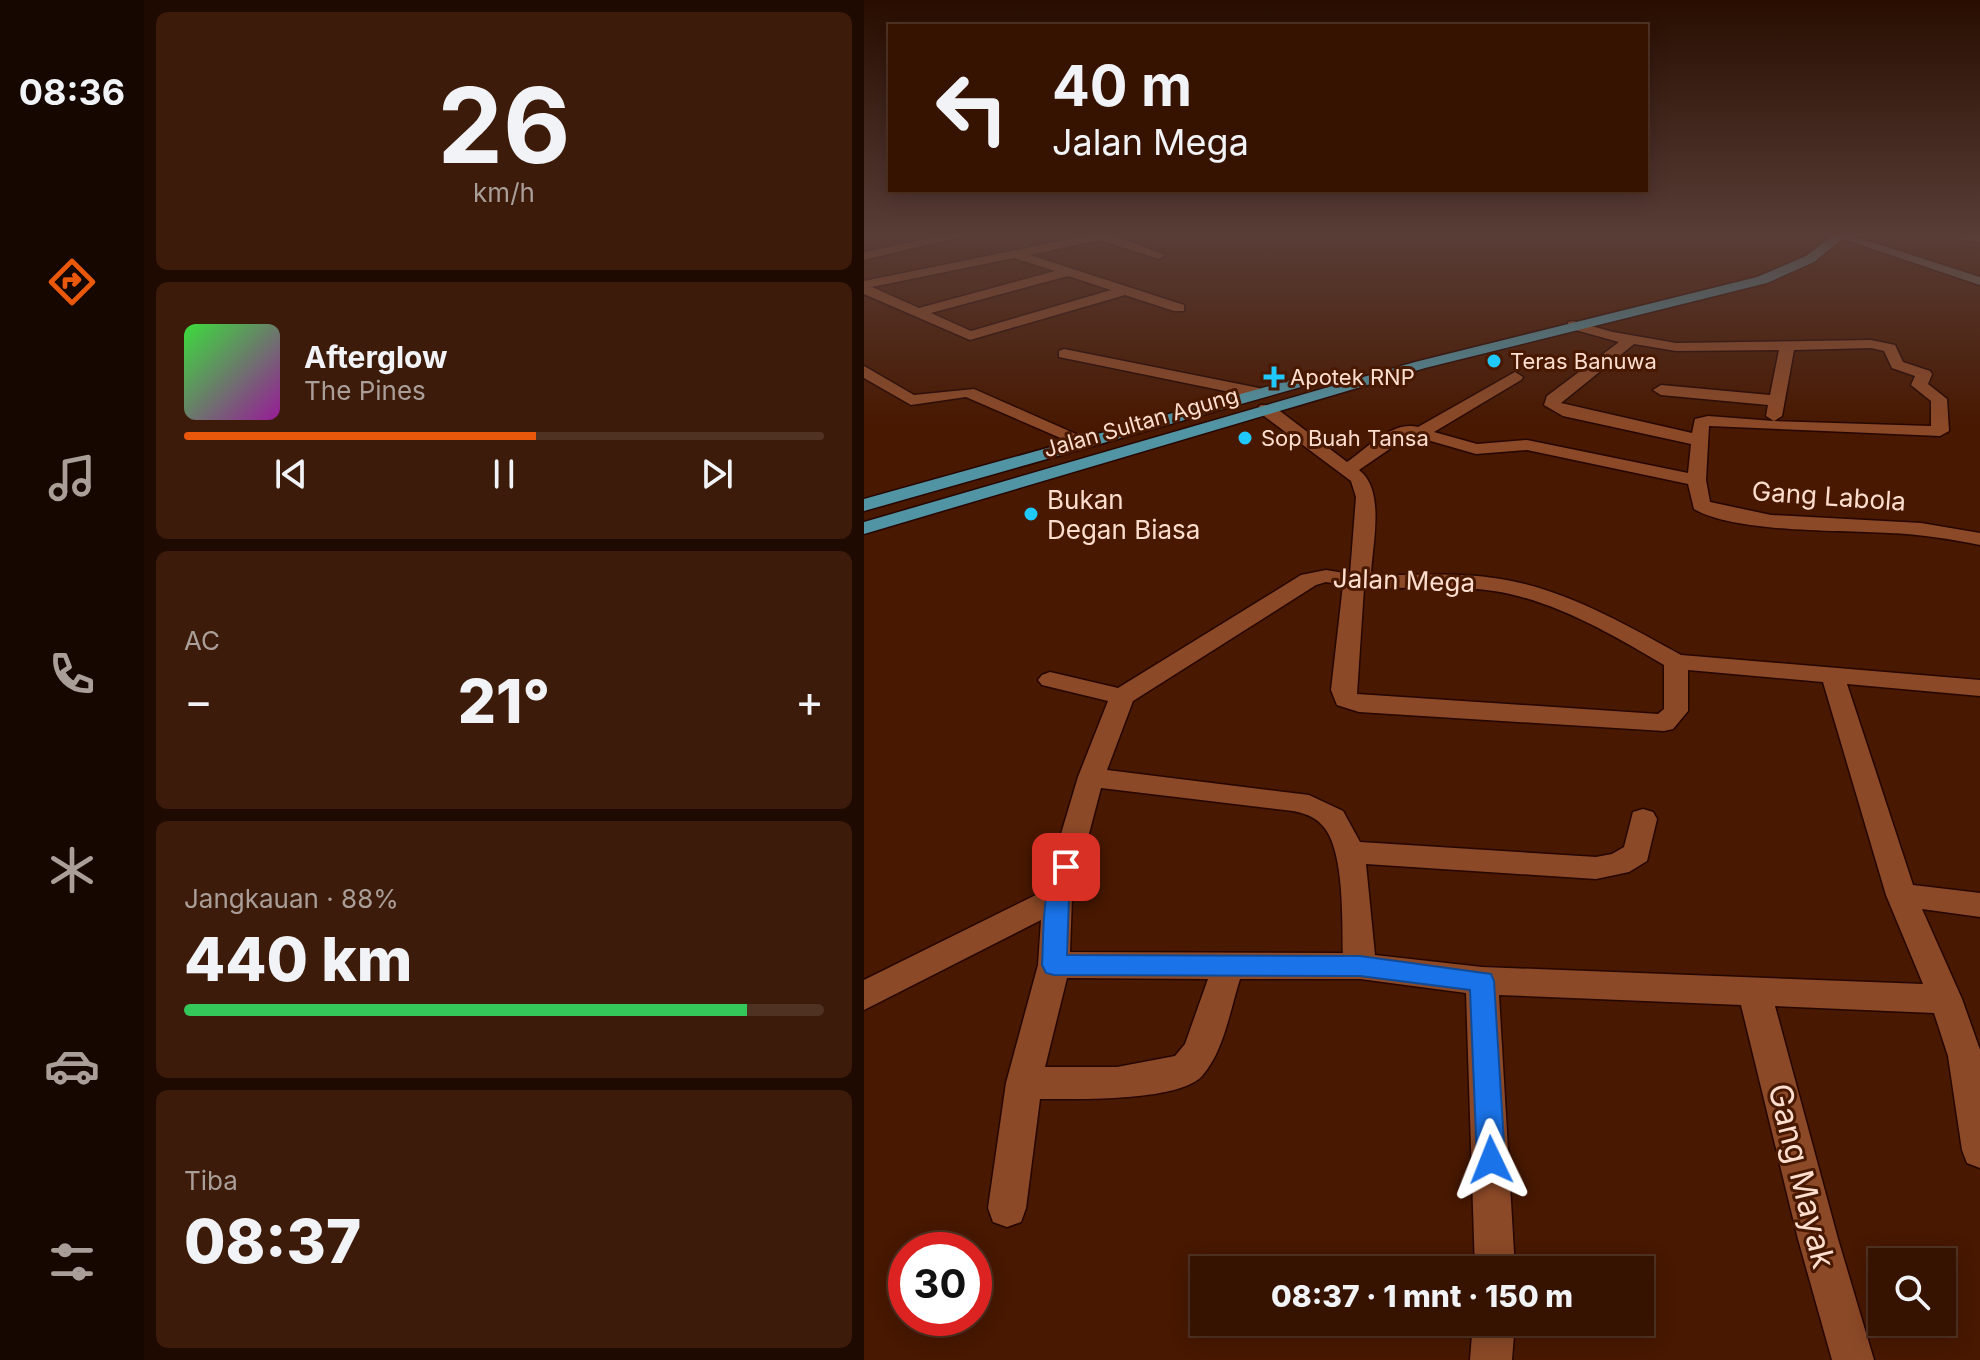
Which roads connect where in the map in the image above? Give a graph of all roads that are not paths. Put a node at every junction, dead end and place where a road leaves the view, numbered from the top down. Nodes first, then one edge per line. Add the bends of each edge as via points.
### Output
1 (887, 298) edge
2 (970, 298) edge
3 (1098, 298) edge
4 (1151, 298) edge
5 (1634, 298) edge
6 (1684, 298) edge
7 (1179, 308) dead end
8 (917, 313) junction
9 (1573, 325) junction
10 (1630, 340) junction
11 (1787, 346) junction
12 (1064, 354) dead end
13 (1401, 355) junction
14 (1420, 365) junction
15 (864, 371) edge
16 (1515, 377) dead end
17 (1661, 390) dead end
18 (1263, 401) junction
19 (1776, 401) junction
20 (1772, 426) junction
21 (1423, 431) junction
22 (1698, 440) junction
23 (1085, 442) junction
24 (1018, 461) junction
25 (1349, 469) junction
26 (1034, 476) junction
27 (1697, 480) junction
28 (864, 505) edge
29 (864, 528) edge
30 (1980, 539) edge
31 (1357, 581) junction
32 (1676, 662) junction
33 (1833, 677) junction
34 (1050, 680) dead end
35 (1980, 688) edge
36 (1122, 697) junction
37 (1091, 777) junction
38 (1643, 819) dead end
39 (1350, 852) junction
40 (1901, 895) junction
41 (1057, 898) junction
42 (1980, 905) edge
43 (1054, 965) junction
44 (1228, 966) junction
45 (1360, 966) junction
46 (1482, 981) junction
47 (1754, 990) junction
48 (864, 996) edge
49 (1946, 999) junction
50 (1024, 1083) junction
51 (1980, 1150) edge
52 (1007, 1208) dead end
53 (1494, 1256) edge
54 (1493, 1336) edge
55 (1491, 1360) edge
56 (1853, 1360) edge

1 - 8 street
2 - 8 street
3 - 8 street via 973,336
4 - 7 street
5 - 13 main road, Jalan Sultan Agung
6 - 9 main road, Jalan Sultan Agung
9 - 10 street
9 - 14 main road, Jalan Sultan Agung
10 - 11 street via 1676,347
10 - 22 street via 1552,405
11 - 19 street
11 - 20 street via 1890,348 1892,361 1924,374 1919,385 1938,397 1940,431
12 - 18 street
13 - 14 main road
13 - 18 main road, Jalan Sultan Agung
14 - 18 main road, Jalan Sultan Agung
15 - 23 street via 911,400 968,392
16 - 21 street
17 - 19 street
18 - 23 main road, Jalan Sultan Agung
18 - 25 street
18 - 26 main road, Jalan Sultan Agung
19 - 20 street
20 - 22 street via 1708,421 1701,423
21 - 25 street via 1401,432
21 - 27 street via 1476,449 1527,445
22 - 27 street
23 - 24 main road, Jalan Sultan Agung
24 - 26 main road
24 - 28 main road, Jalan Sultan Agung
25 - 31 street via 1365,497
26 - 29 main road, Jalan Sultan Agung
27 - 30 street, Gang Labola via 1701,505 1715,511 1764,520 1946,531
31 - 32 street, Jalan Mega via 1493,584 1542,595
31 - 32 street via 1343,690 1346,699 1359,704 1664,723 1676,711
31 - 36 street, Jalan Mega via 1326,576 1309,580
32 - 33 street, Jalan Mega
33 - 35 street, Jalan Mega
33 - 40 street
34 - 36 street
36 - 37 street
37 - 39 street via 1313,806 1334,818
37 - 41 street
38 - 39 street via 1637,853 1619,864 1596,868
39 - 45 street
40 - 42 street
40 - 49 street
41 - 43 street
41 - 48 street
43 - 44 street
43 - 50 street
44 - 45 street
44 - 50 street via 1199,1052 1187,1068 1117,1083
45 - 46 street
46 - 47 street
46 - 53 street
47 - 49 street
47 - 56 street, Gang Mayak
49 - 51 street via 1965,1056
50 - 52 street
54 - 55 street

